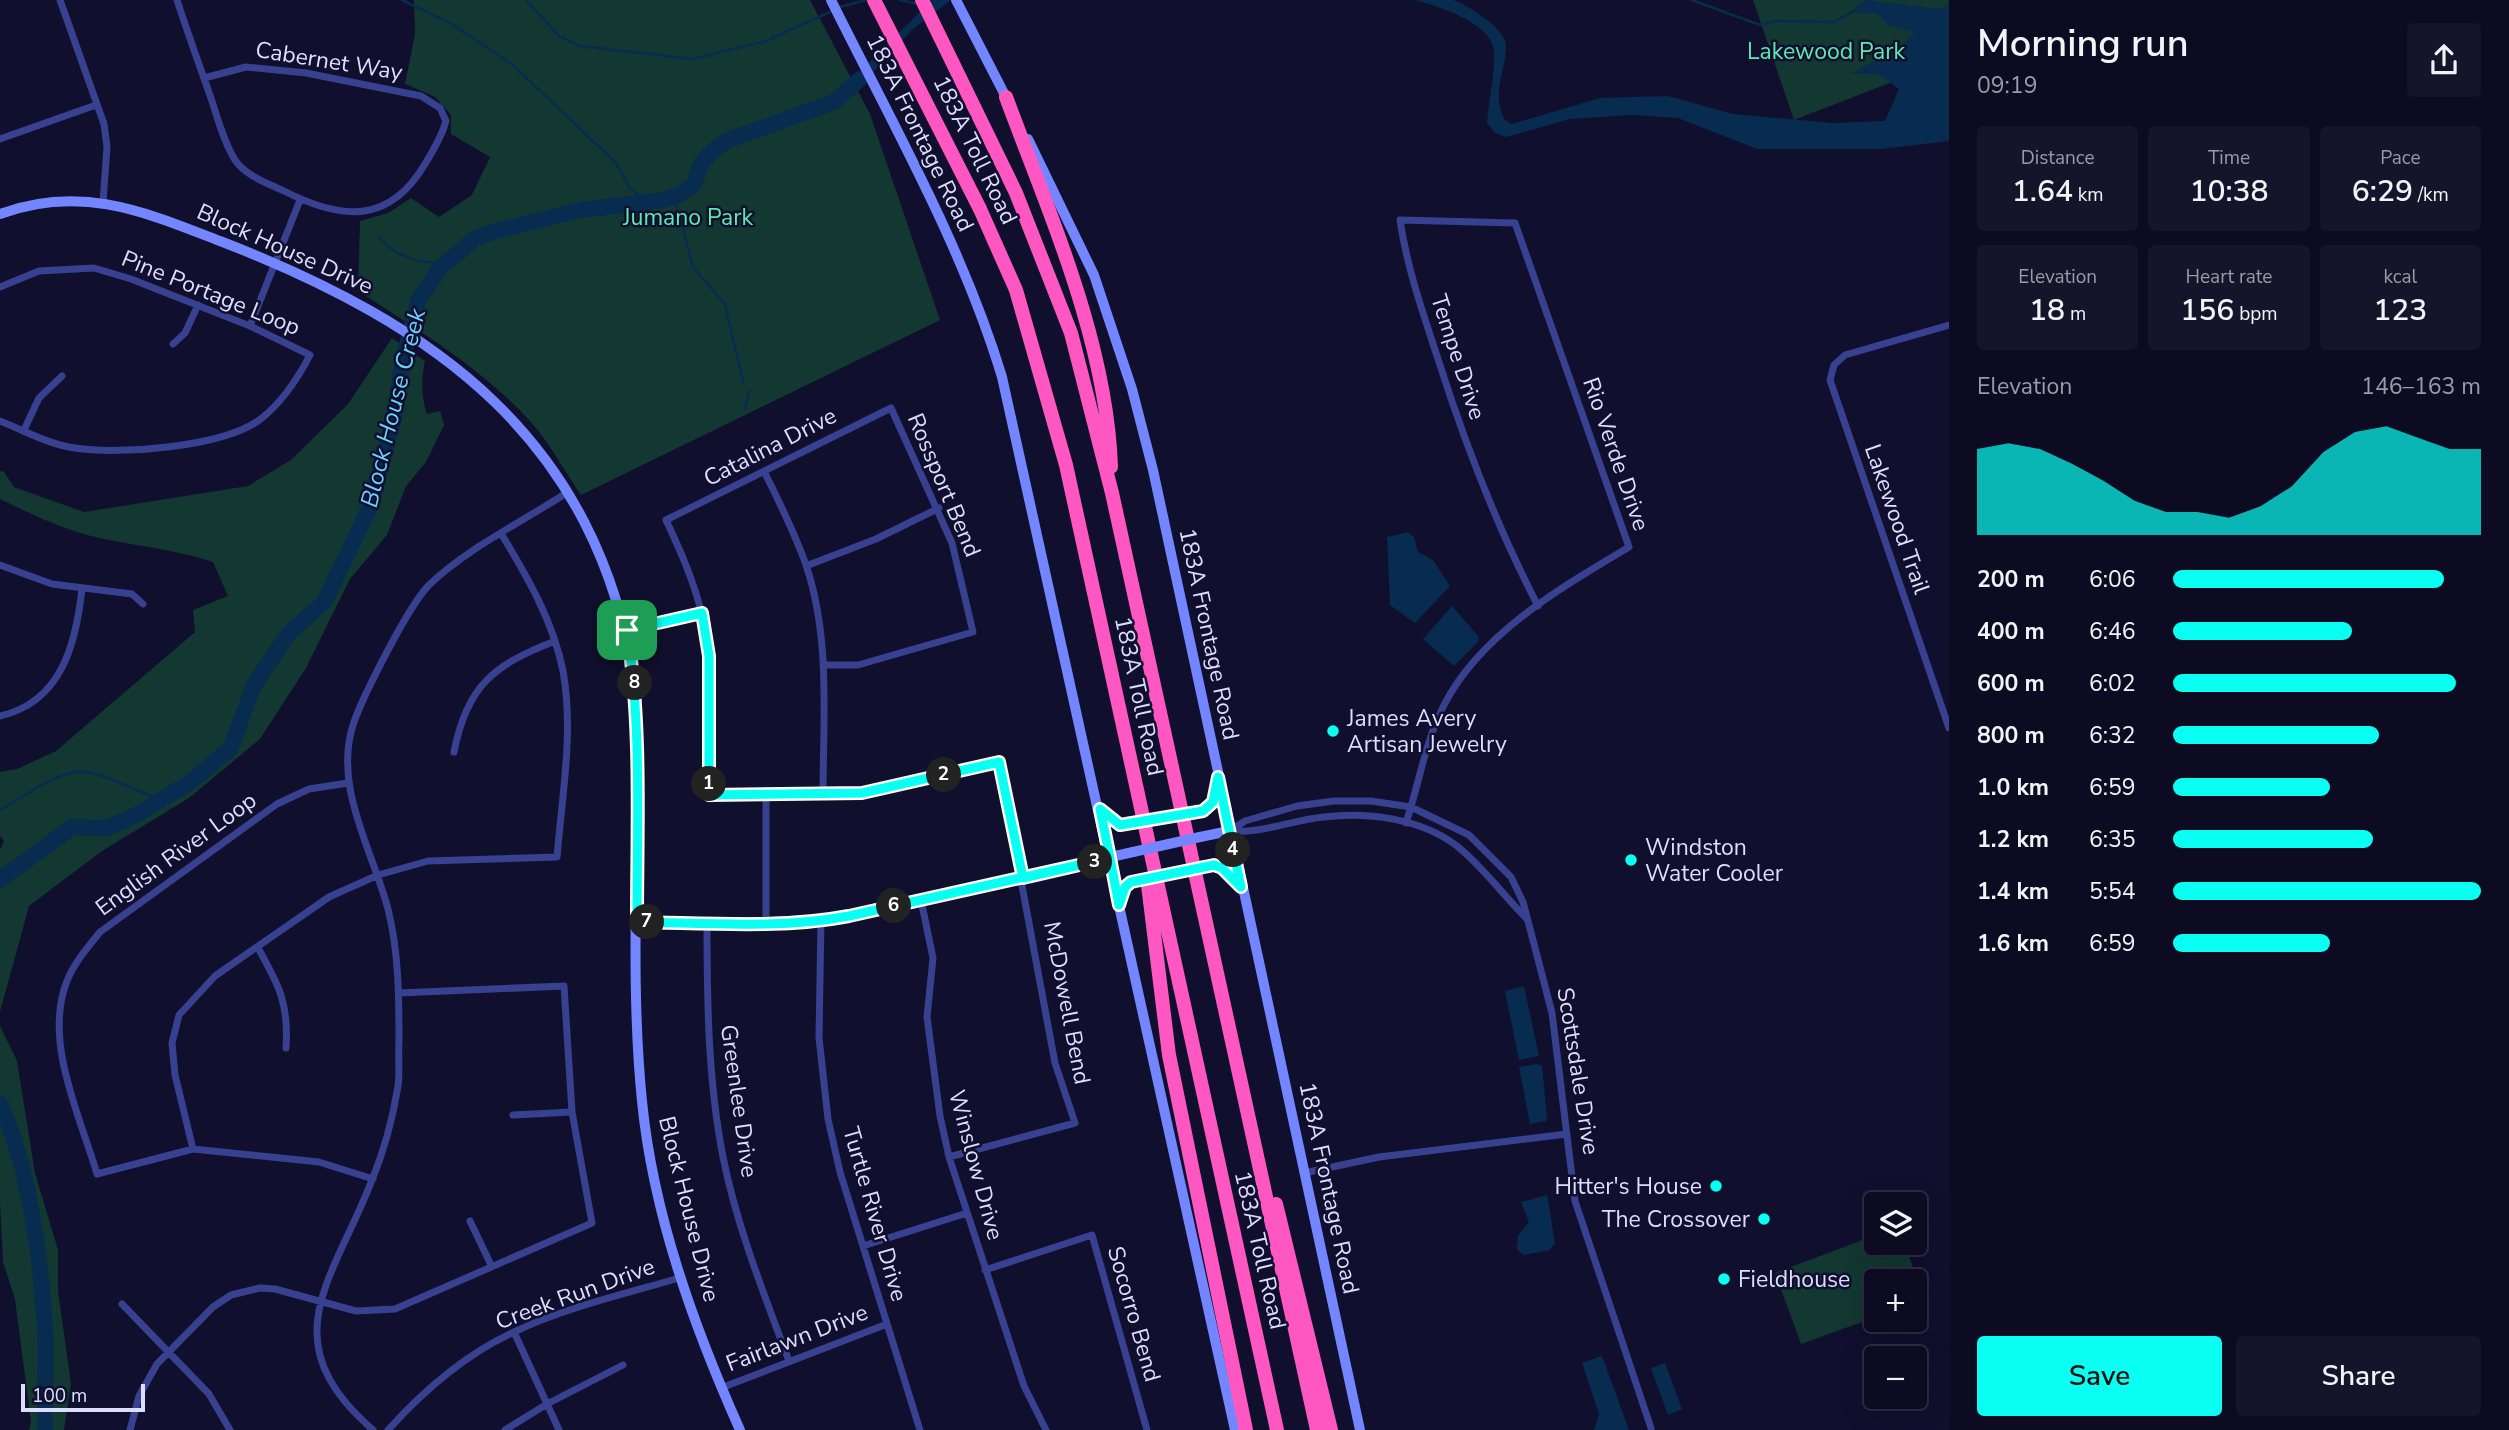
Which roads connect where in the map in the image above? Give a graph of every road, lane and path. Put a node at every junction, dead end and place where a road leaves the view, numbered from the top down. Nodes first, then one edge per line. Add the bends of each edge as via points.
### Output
1 (60, 0) edge
2 (177, 0) edge
3 (831, 0) edge
4 (874, 0) edge
5 (922, 0) edge
6 (956, 0) edge
7 (204, 78) junction
8 (1006, 97) junction
9 (96, 105) junction
10 (0, 139) edge
11 (300, 200) junction
12 (103, 202) junction
13 (0, 214) edge
14 (1515, 223) joint
15 (275, 262) junction
16 (0, 287) edge
17 (198, 305) junction
18 (1949, 325) edge
19 (250, 326) junction
20 (173, 344) dead end
21 (62, 376) dead end
22 (891, 408) joint
23 (0, 421) edge
24 (24, 430) junction
25 (764, 471) junction
26 (569, 492) junction
27 (1112, 493) junction
28 (939, 508) junction
29 (502, 535) junction
30 (0, 565) edge
31 (806, 566) junction
32 (82, 589) junction
33 (143, 604) dead end
34 (1538, 606) junction
35 (702, 613) junction
36 (627, 630) junction
37 (555, 641) junction
38 (823, 665) junction
39 (0, 716) edge
40 (1949, 729) edge
41 (454, 752) dead end
42 (1218, 777) junction
43 (348, 783) junction
44 (766, 796) junction
45 (823, 796) junction
46 (1139, 800) junction
47 (1411, 807) junction
48 (1100, 809) junction
49 (1406, 823) junction
50 (1229, 831) junction
51 (1110, 858) junction
52 (378, 875) junction
53 (1023, 878) junction
54 (1241, 887) junction
55 (921, 900) junction
56 (1119, 905) junction
57 (821, 920) junction
58 (1528, 920) junction
59 (637, 922) junction
60 (766, 922) junction
61 (707, 923) junction
62 (258, 948) junction
63 (399, 993) junction
64 (286, 1048) dead end
65 (1241, 1089) junction
66 (572, 1112) junction
67 (513, 1115) dead end
68 (1567, 1133) junction
69 (193, 1149) junction
70 (949, 1157) junction
71 (1304, 1173) junction
72 (373, 1179) junction
73 (967, 1213) junction
74 (470, 1221) dead end
75 (863, 1246) junction
76 (492, 1267) junction
77 (985, 1270) junction
78 (682, 1277) junction
79 (320, 1302) junction
80 (122, 1304) dead end
81 (887, 1324) junction
82 (514, 1332) junction
83 (168, 1353) junction
84 (789, 1361) junction
85 (623, 1365) dead end
86 (721, 1388) junction
87 (547, 1404) junction
88 (1651, 1428) dead end
89 (130, 1430) edge
90 (230, 1430) edge
91 (373, 1430) edge
92 (388, 1430) edge
93 (505, 1430) edge
94 (559, 1430) edge
95 (740, 1430) edge
96 (920, 1430) edge
97 (1046, 1430) edge
98 (1147, 1430) edge
99 (1235, 1430) edge
100 (1246, 1430) edge
101 (1277, 1430) edge
102 (1317, 1430) edge
103 (1331, 1430) edge
104 (1360, 1430) edge

1 - 9 street
2 - 7 street
3 - 48 main road, 183A Frontage Road via 983,313 1002,377
4 - 46 highway, 183A Toll Road via 1016,290 1066,465
5 - 27 highway, 183A Toll Road via 1016,193 1071,334
6 - 8 main road, 183A Frontage Road
7 - 11 street via 236,161 249,174
7 - 11 street, Cabernet Way via 246,67 306,73 407,92 430,101 443,114 444,126 417,178 390,204 367,213 338,212
8 - 27 highway via 1059,240 1097,376 1110,444
8 - 42 main road, 183A Frontage Road via 1076,233 1132,389
9 - 10 street
9 - 12 street via 107,148
11 - 15 street
12 - 13 main road, Block House Drive via 32,204
12 - 15 main road, Block House Drive via 130,207
14 - 34 street, Rio Verde Drive via 1629,547
14 - 34 street, Tempe Drive via 1400,220 1420,305 1460,429 1512,556
15 - 19 street
15 - 26 main road, Block House Drive via 401,327 469,379 521,428
16 - 17 street, Pine Portage Loop via 39,271 94,268
17 - 19 street, Pine Portage Loop
17 - 20 street via 185,334
18 - 40 street, Lakewood Trail via 1845,355 1831,372 1831,387
19 - 24 street, Pine Portage Loop via 310,355 286,393 261,419 235,432 124,452 73,448
21 - 24 street via 39,398
22 - 25 street, Catalina Drive
22 - 28 street, Rossport Bend
23 - 24 street, Pine Portage Loop
25 - 31 street
25 - 35 street, Catalina Drive via 666,520
26 - 29 street
26 - 36 main road, Block House Drive via 601,554
27 - 65 highway, 183A Toll Road
28 - 31 street
28 - 38 street, Rossport Bend via 952,542 973,632 858,664
29 - 37 street via 531,583
29 - 43 street via 427,587 407,617 354,722 346,754
30 - 32 street via 52,584
31 - 38 street via 821,631
32 - 33 street via 132,594
32 - 39 street via 78,626 63,670 45,693 14,713
34 - 47 street, Rio Verde Drive via 1467,670 1444,704
35 - 36 street
35 - 44 street via 709,656 709,795
36 - 59 main road, Block House Drive via 638,733
37 - 41 street via 514,657 491,673 476,693
37 - 52 street via 567,710 557,857 428,861
38 - 45 street
42 - 48 main road, bridge via 1213,802 1203,811 1131,825 1113,822
42 - 50 main road, 183A Frontage Road
43 - 52 street
43 - 69 street, English River Loop via 309,789 277,804 100,932 67,981 60,1009 60,1038 97,1174
44 - 45 street
44 - 60 street
45 - 53 street, McDowell Bend via 862,793 999,762
46 - 100 highway via 1169,1055
46 - 101 highway, 183A Toll Road
47 - 49 street, Rio Verde Drive
47 - 50 street, Scottsdale Drive via 1334,801 1297,806 1245,821
47 - 58 street, Scottsdale Drive via 1469,835 1511,877
48 - 51 main road, 183A Frontage Road
49 - 50 street, Scottsdale Drive via 1373,815 1323,817 1248,832
49 - 58 street, Scottsdale Drive via 1457,846
50 - 51 main road, Scottsdale Drive, bridge
50 - 54 main road, 183A Frontage Road
51 - 53 main road, Scottsdale Drive
51 - 56 main road, 183A Frontage Road
52 - 62 street via 330,897
52 - 63 street via 395,950
53 - 55 main road, Scottsdale Drive
53 - 70 street, McDowell Bend via 1055,1063 1074,1123
54 - 56 main road, bridge via 1222,868 1205,865 1137,880 1125,887
54 - 71 main road, 183A Frontage Road
55 - 57 main road, Scottsdale Drive
55 - 70 street, Winslow Drive via 933,958 927,1017 930,1053
56 - 99 main road, 183A Frontage Road
57 - 60 main road, Scottsdale Drive
57 - 75 street, Turtle River Drive via 819,1038 828,1119
58 - 68 street, Scottsdale Drive via 1552,1013
59 - 61 main road, Scottsdale Drive
59 - 78 main road, Block House Drive via 642,1105 663,1213
60 - 61 main road, Scottsdale Drive
61 - 84 street, Greenlee Drive via 708,1030 723,1157 750,1255
62 - 64 street via 283,994 288,1020
62 - 69 street via 215,976 179,1015 172,1043 175,1075
63 - 66 street via 564,986
63 - 72 street via 398,1085
65 - 102 highway, 183A Toll Road
65 - 103 highway via 1262,1147
66 - 67 street
66 - 76 street via 592,1223
68 - 71 street via 1379,1157
68 - 88 street, Scottsdale Drive via 1575,1201
69 - 72 street, English River Loop via 319,1162
70 - 73 street, Winslow Drive
71 - 104 main road, 183A Frontage Road
72 - 79 street
73 - 75 street
73 - 77 street, Winslow Drive
74 - 76 street
75 - 81 street, Turtle River Drive
76 - 79 street via 395,1309 369,1312
77 - 97 street, Winslow Drive via 1024,1386
77 - 98 street, Socorro Bend via 1092,1235
78 - 82 street, Creek Run Drive
78 - 86 main road, Block House Drive
79 - 83 street via 275,1289 246,1290 213,1307
79 - 91 street via 317,1335 324,1372 339,1397
80 - 83 street
81 - 84 street, Fairlawn Drive
81 - 96 street, Turtle River Drive
82 - 87 street
82 - 92 street, Creek Run Drive via 421,1393
83 - 89 street via 145,1382
83 - 90 street via 209,1394
84 - 86 street, Fairlawn Drive
85 - 87 street
86 - 95 main road, Block House Drive
87 - 93 street
87 - 94 street

